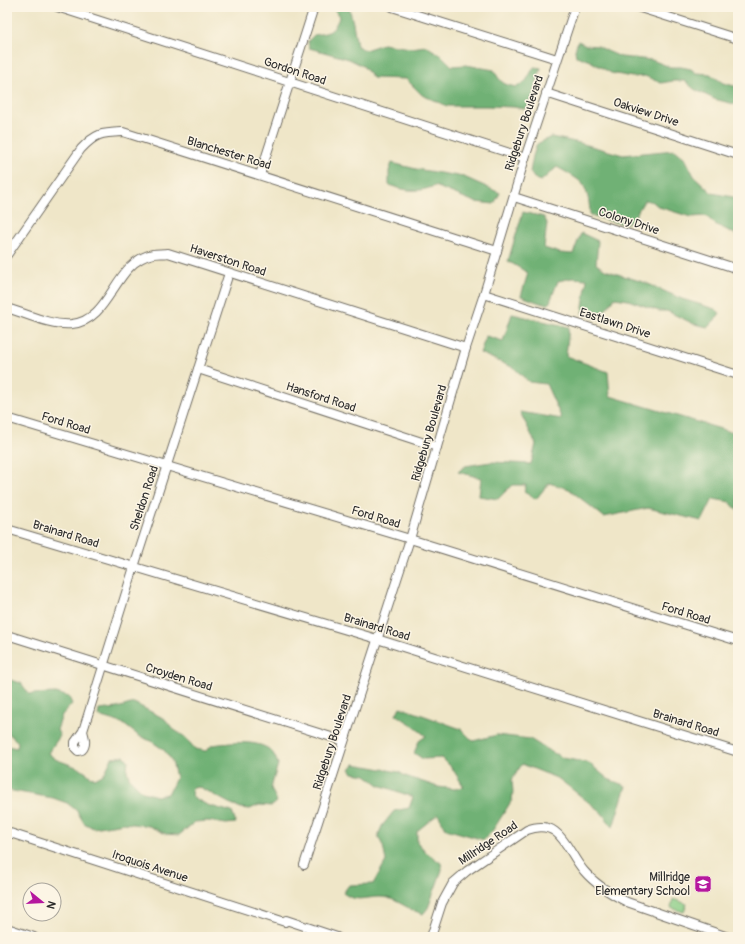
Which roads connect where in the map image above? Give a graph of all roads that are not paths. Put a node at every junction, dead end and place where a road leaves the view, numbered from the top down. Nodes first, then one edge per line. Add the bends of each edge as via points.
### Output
1 (58, 7) edge
2 (314, 7) edge
3 (392, 7) edge
4 (575, 7) edge
5 (637, 7) edge
6 (738, 39) edge
7 (557, 59) junction
8 (290, 82) junction
9 (546, 93) junction
10 (738, 155) edge
11 (525, 158) junction
12 (260, 175) junction
13 (514, 197) junction
14 (497, 251) junction
15 (7, 255) edge
16 (738, 269) edge
17 (229, 273) junction
18 (484, 294) junction
19 (7, 308) edge
20 (466, 348) junction
21 (198, 369) junction
22 (738, 376) edge
23 (7, 418) edge
24 (437, 446) junction
25 (166, 466) junction
26 (7, 528) edge
27 (410, 539) junction
28 (134, 567) junction
29 (7, 635) edge
30 (377, 639) junction
31 (738, 641) edge
32 (104, 666) junction
33 (83, 731) dead end
34 (344, 741) junction
35 (738, 752) edge
36 (7, 832) edge
37 (304, 865) dead end
38 (7, 928) edge
39 (34, 937) edge
40 (337, 937) edge
41 (430, 937) edge
42 (728, 937) edge

1 - 8 street, Gordon Road
2 - 8 street
3 - 7 street
4 - 7 street, Ridgebury Boulevard
5 - 6 street
7 - 9 street, Ridgebury Boulevard
8 - 11 street, Gordon Road
8 - 12 street
9 - 10 street, Oakview Drive
9 - 11 street, Ridgebury Boulevard
11 - 13 street, Ridgebury Boulevard
12 - 14 street, Blanchester Road
12 - 15 street, Blanchester Road via 123,132 105,133 92,138 81,149
13 - 14 street, Ridgebury Boulevard
13 - 16 street, Colony Drive
14 - 18 street, Ridgebury Boulevard
17 - 19 street, Haverston Road via 168,254 152,254 139,260 125,272 97,312 85,321 71,324 54,323
17 - 20 street, Haverston Road
17 - 21 street, Sheldon Road
18 - 20 street, Ridgebury Boulevard
18 - 22 street, Eastlawn Drive
20 - 24 street, Ridgebury Boulevard
21 - 24 street, Hansford Road
21 - 25 street, Sheldon Road
23 - 25 street, Ford Road
24 - 27 street, Ridgebury Boulevard
25 - 27 street, Ford Road
25 - 28 street, Sheldon Road
26 - 28 street, Brainard Road
27 - 30 street, Ridgebury Boulevard
27 - 31 street, Ford Road
28 - 30 street, Brainard Road
28 - 32 street, Sheldon Road
29 - 32 street, Croyden Road
30 - 34 street, Ridgebury Boulevard
30 - 35 street, Brainard Road
32 - 33 street, Sheldon Road
32 - 34 street, Croyden Road
34 - 37 street, Ridgebury Boulevard
36 - 40 street, Iroquois Avenue
38 - 39 street
41 - 42 street, Millridge Road via 446,894 459,877 527,830 542,827 559,834 584,871 617,897

